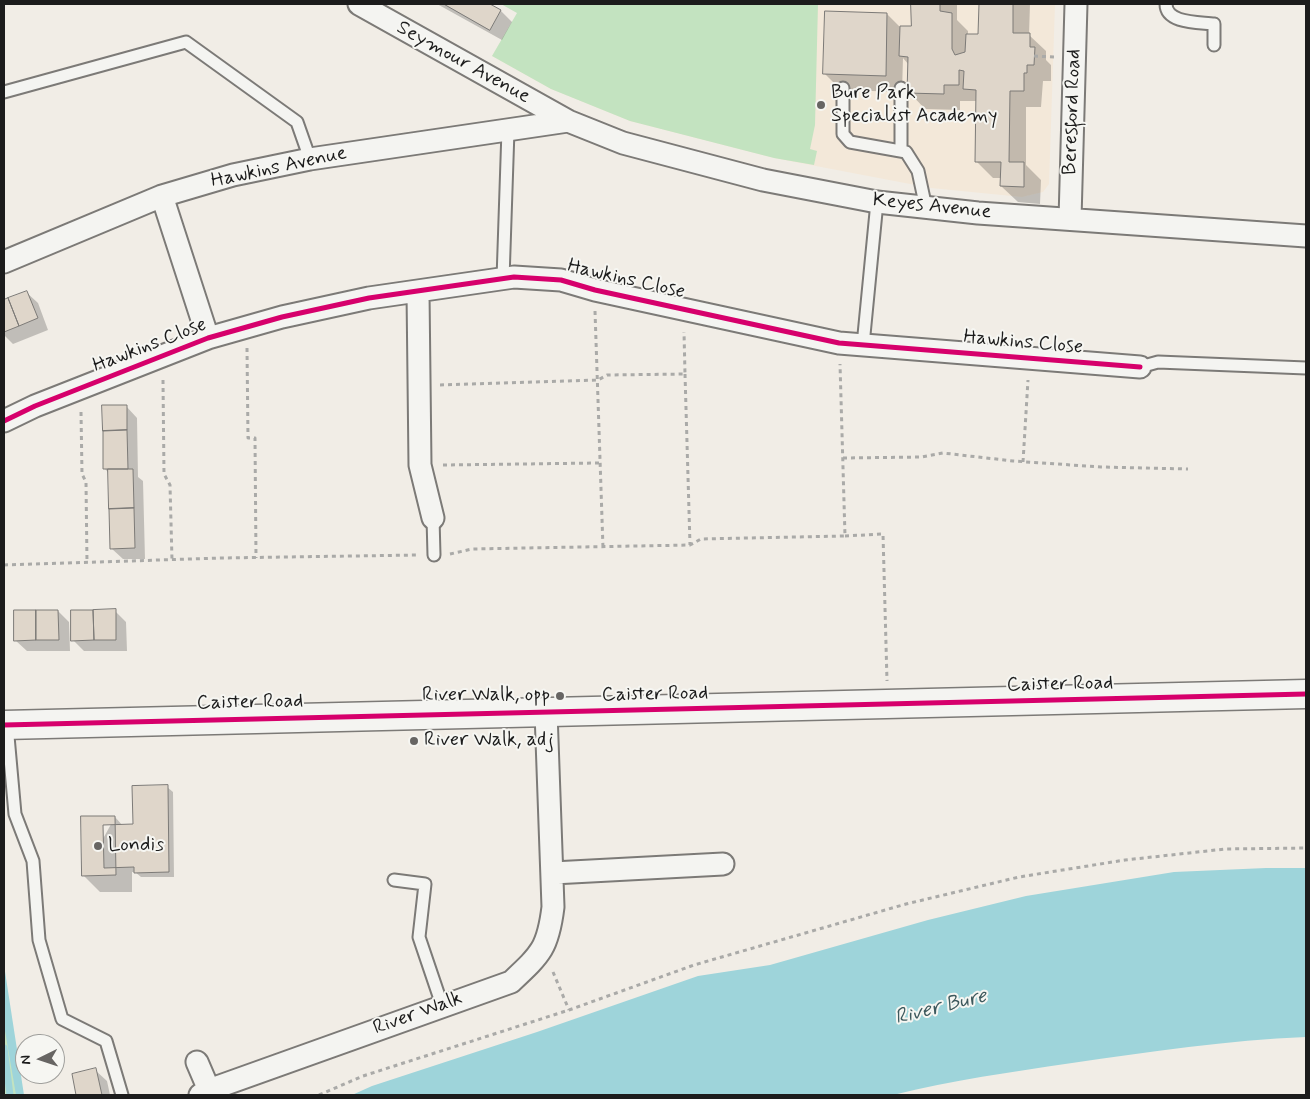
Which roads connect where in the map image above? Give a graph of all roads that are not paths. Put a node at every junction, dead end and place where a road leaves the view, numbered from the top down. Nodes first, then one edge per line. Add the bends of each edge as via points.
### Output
1 (359, 4) edge
2 (1076, 4) edge
3 (1166, 4) edge
4 (1214, 45) dead end
5 (843, 88) dead end
6 (901, 88) dead end
7 (4, 92) edge
8 (568, 121) junction
9 (508, 130) junction
10 (901, 150) junction
11 (310, 159) junction
12 (162, 196) junction
13 (877, 202) junction
14 (926, 208) junction
15 (1070, 220) junction
16 (1306, 236) edge
17 (4, 262) edge
18 (503, 279) junction
19 (418, 292) junction
20 (208, 338) junction
21 (863, 345) junction
22 (1140, 367) joint
23 (1306, 368) edge
24 (4, 421) edge
25 (433, 518) joint
26 (434, 555) road end
27 (1306, 694) edge
28 (546, 712) junction
29 (6, 725) edge
30 (724, 864) dead end
31 (553, 873) junction
32 (394, 880) dead end
33 (442, 1005) junction
34 (197, 1062) dead end
35 (205, 1093) edge
36 (122, 1095) edge

1 - 8 street, Seymour Avenue
2 - 15 street, Beresford Road
3 - 4 lane via 1170,14 1180,20 1214,24
5 - 10 lane via 842,134 850,142
6 - 10 lane
7 - 11 lane via 186,42 297,122
8 - 9 street, Hawkins Avenue
8 - 13 street, Keyes Avenue via 608,138 676,158 763,180
9 - 11 street, Hawkins Avenue
9 - 18 lane
10 - 14 lane via 911,156 918,171
11 - 12 street, Hawkins Avenue via 234,175
12 - 17 street, Hawkins Avenue
12 - 20 street, Hawkins Close
13 - 14 street, Keyes Avenue
13 - 21 lane
14 - 15 street, Keyes Avenue
15 - 16 street, Keyes Avenue
18 - 19 street, Hawkins Close
18 - 21 street, Hawkins Close via 561,280 839,343
19 - 20 street, Hawkins Close via 369,298 282,317
19 - 25 street via 420,465
20 - 24 street, Hawkins Close
21 - 22 street, Hawkins Close
22 - 23 lane via 1158,362
25 - 26 lane
27 - 28 main road, Caister Road
28 - 29 main road, Caister Road
28 - 31 street, River Walk
29 - 36 lane via 15,814 34,861 39,940 62,1019 106,1041
30 - 31 street
31 - 33 street, River Walk via 550,934 540,955 511,982
32 - 33 lane via 425,884 419,937
33 - 35 street, River Walk
34 - 35 street, River Walk

